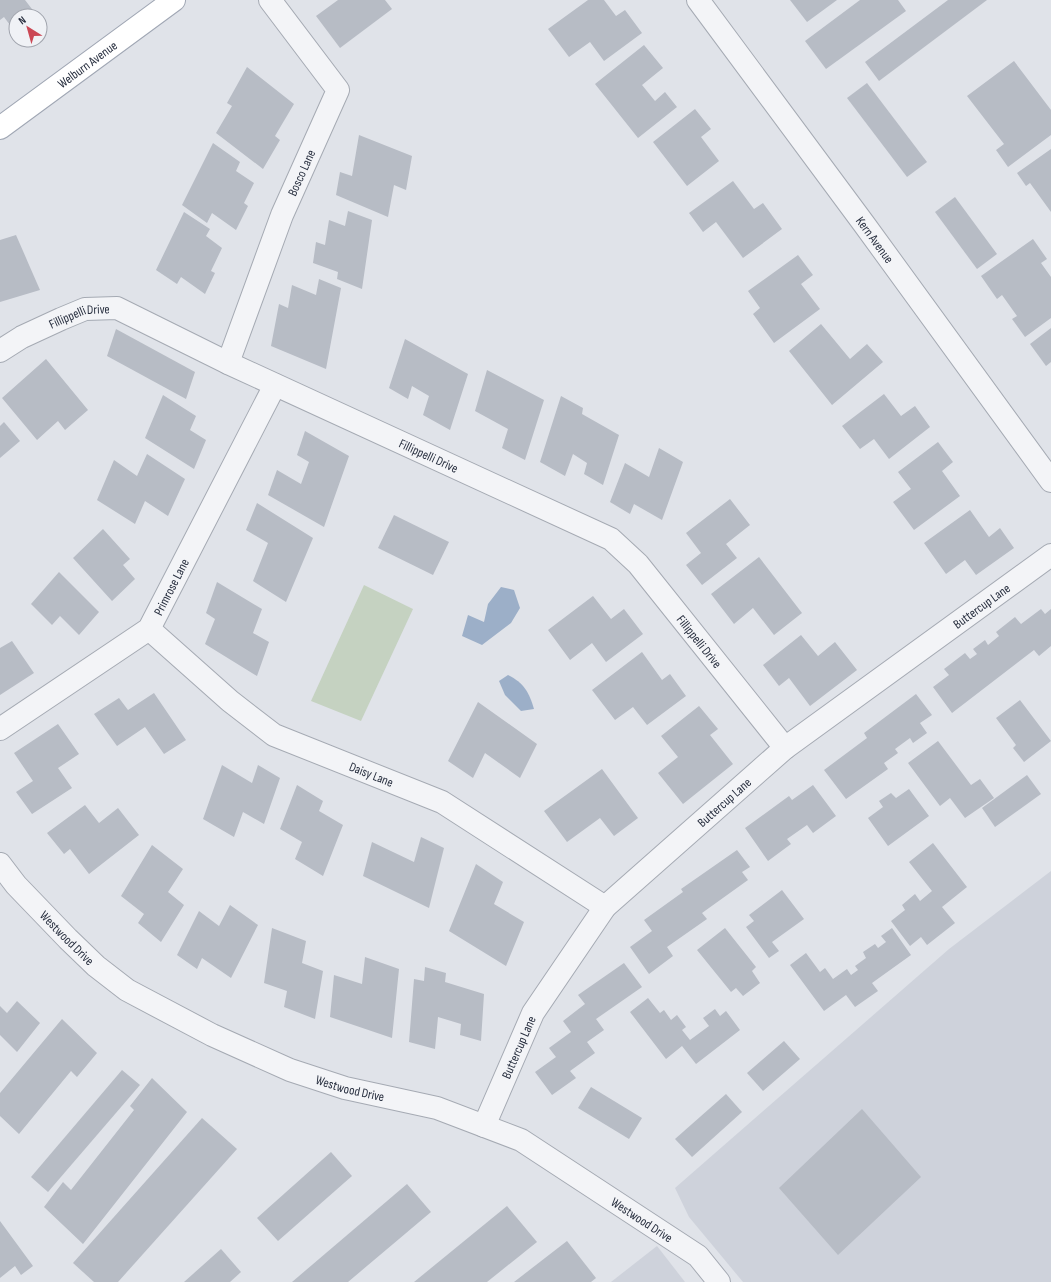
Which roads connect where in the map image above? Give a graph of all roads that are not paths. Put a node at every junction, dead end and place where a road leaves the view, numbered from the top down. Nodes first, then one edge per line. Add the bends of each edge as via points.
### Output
1 (174, 0) edge
2 (270, 0) edge
3 (698, 0) edge
4 (0, 128) edge
5 (0, 351) edge
6 (228, 363) junction
7 (275, 385) junction
8 (1051, 481) edge
9 (1051, 555) edge
10 (149, 629) junction
11 (0, 729) edge
12 (785, 748) junction
13 (0, 864) edge
14 (605, 906) junction
15 (484, 1126) junction
16 (719, 1282) edge

1 - 4 main road, Welburn Avenue
2 - 6 street, Bosco Lane via 338,90 282,215
3 - 8 street, Kern Avenue
5 - 6 street, Fillippelli Drive via 22,337 85,310 117,308
6 - 7 street, Fillippelli Drive
7 - 10 street, Primrose Lane
7 - 12 street, Fillippelli Drive via 612,539 638,564
9 - 12 street, Buttercup Lane
10 - 11 street, Primrose Lane
10 - 14 street, Daisy Lane via 230,701 274,735 442,802
12 - 14 street, Buttercup Lane
13 - 15 street, Westwood Drive via 16,885 68,939 96,966 127,990 212,1035 290,1070 345,1088 437,1108
14 - 15 street, Buttercup Lane via 533,1013
15 - 16 street, Westwood Drive via 521,1140 698,1256

